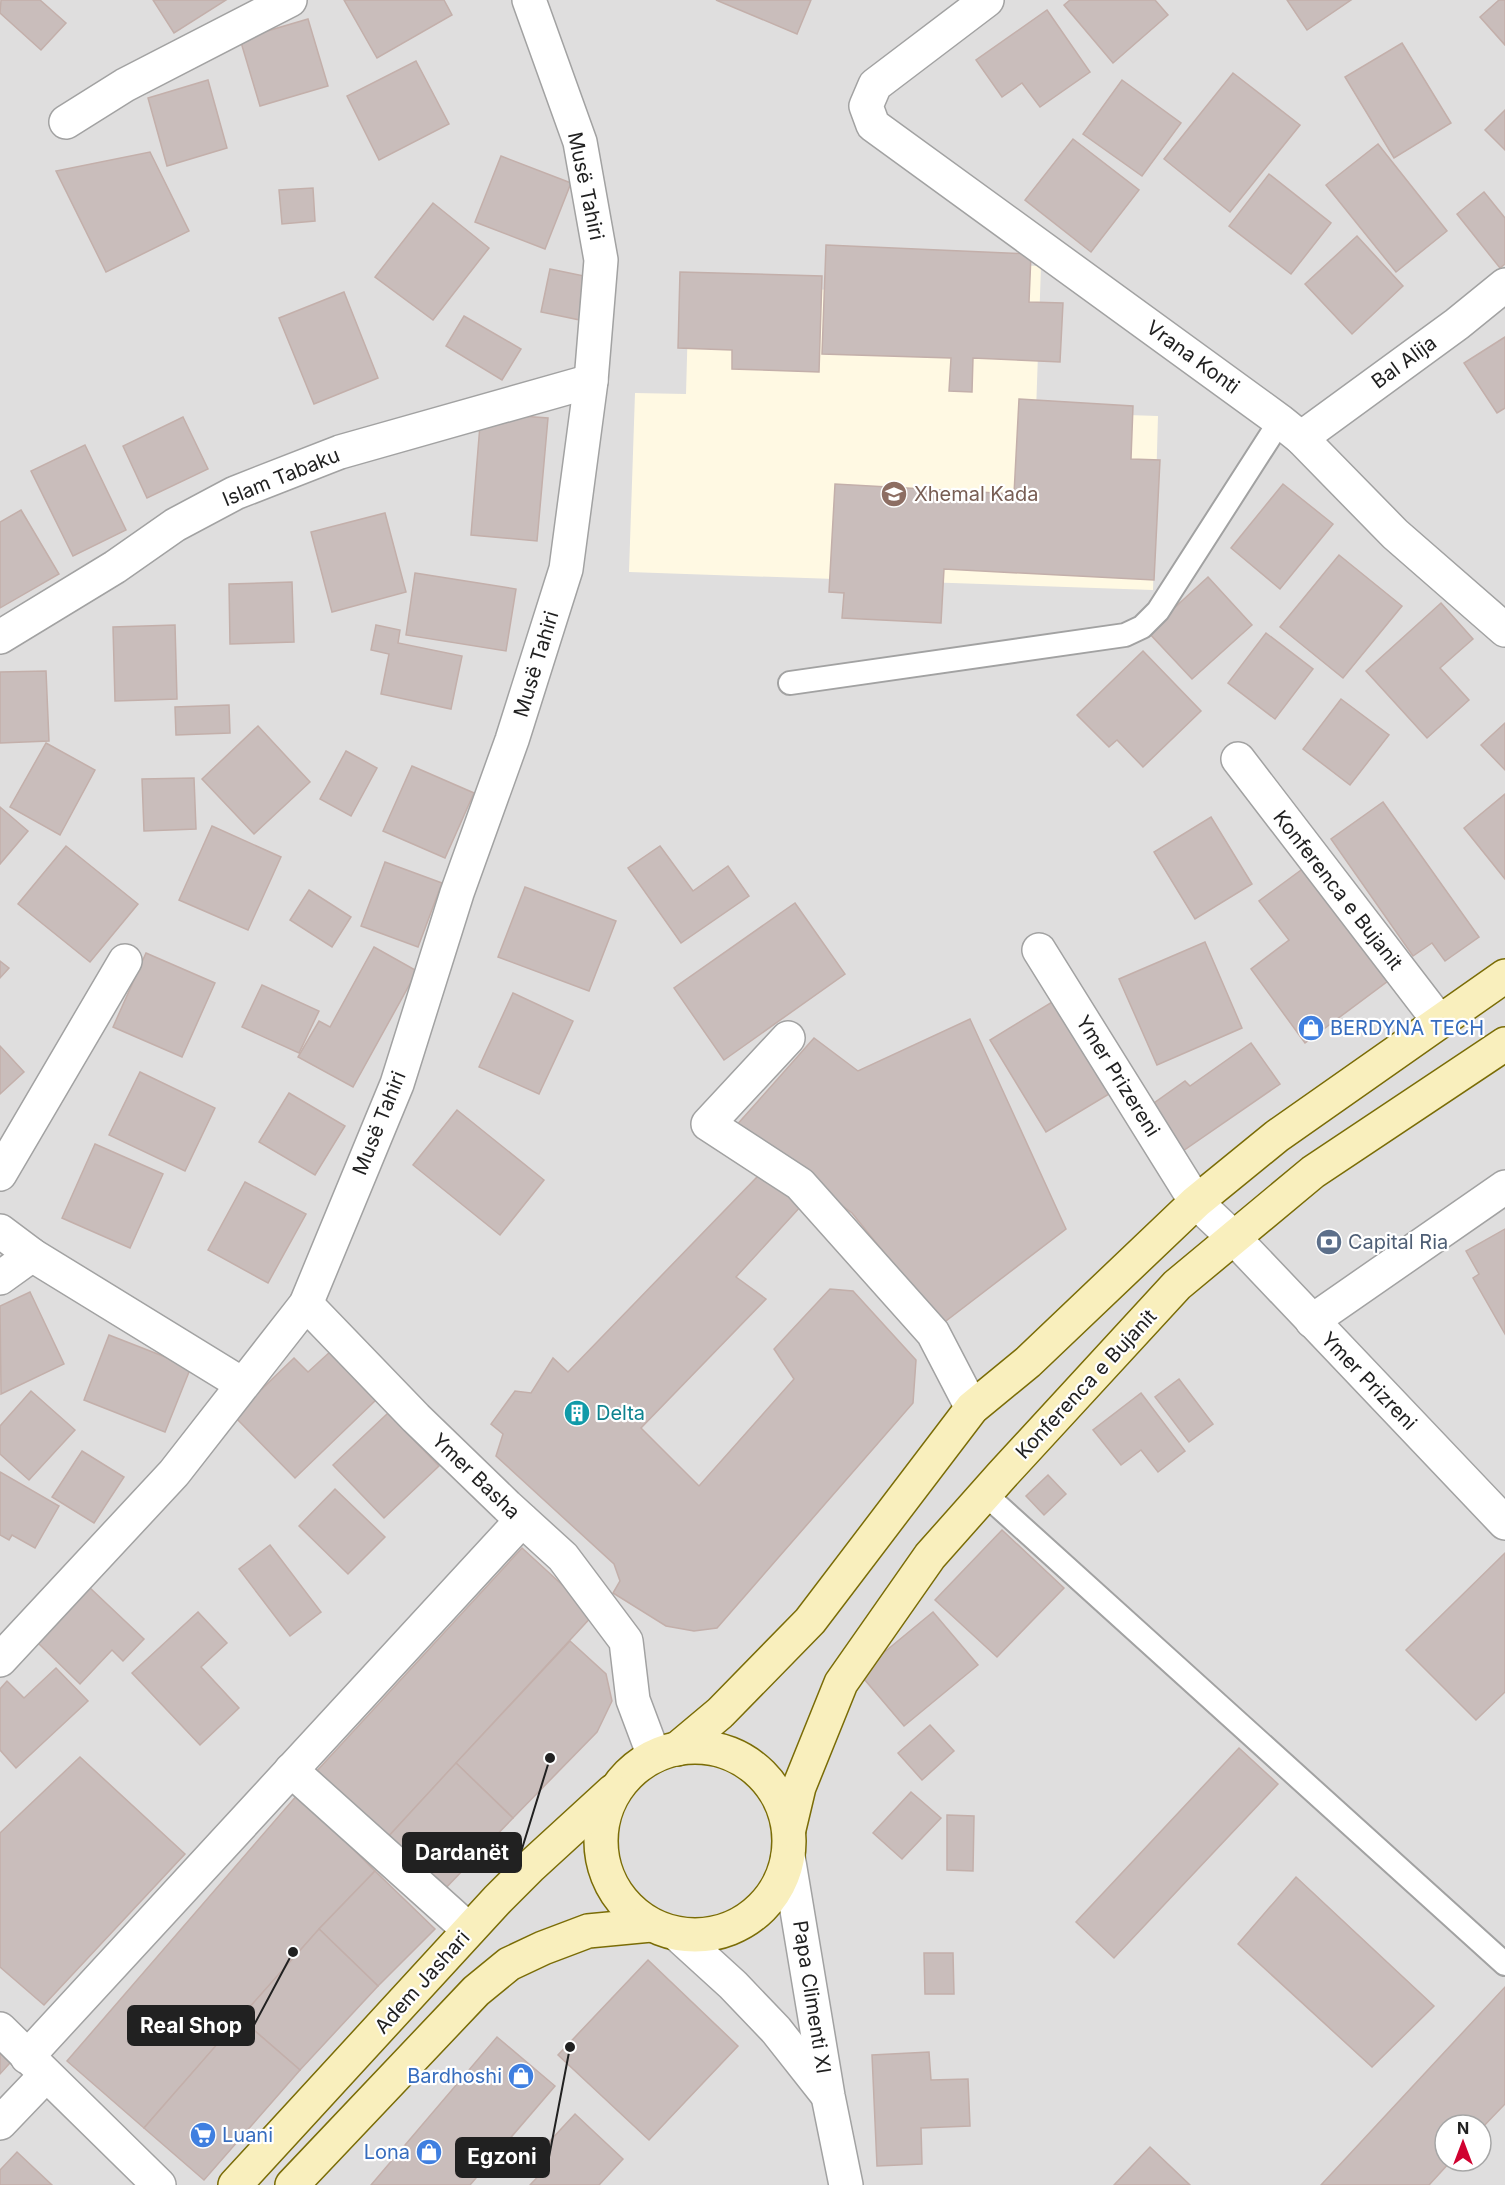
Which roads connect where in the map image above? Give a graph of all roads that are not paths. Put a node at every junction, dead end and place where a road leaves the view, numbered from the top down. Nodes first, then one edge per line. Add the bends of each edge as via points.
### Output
1 (290, 0) edge
2 (528, 0) edge
3 (987, 0) edge
4 (66, 122) dead end
5 (1505, 285) edge
6 (591, 381) junction
7 (1290, 429) junction
8 (1505, 630) edge
9 (0, 637) edge
10 (789, 682) dead end
11 (1238, 759) dead end
12 (1039, 950) dead end
13 (125, 961) dead end
14 (1505, 976) edge
15 (1439, 1021) junction
16 (788, 1038) dead end
17 (1505, 1044) edge
18 (0, 1174) edge
19 (1505, 1187) edge
20 (1196, 1202) junction
21 (0, 1231) edge
22 (1233, 1237) junction
23 (32, 1255) junction
24 (0, 1278) edge
25 (306, 1304) junction
26 (1312, 1321) junction
27 (242, 1384) junction
28 (972, 1408) junction
29 (985, 1494) junction
30 (522, 1520) junction
31 (1505, 1523) edge
32 (0, 1660) edge
33 (665, 1752) junction
34 (291, 1770) junction
35 (616, 1788) junction
36 (789, 1842) junction
37 (469, 1930) junction
38 (664, 1930) junction
39 (1505, 1964) edge
40 (0, 2029) edge
41 (37, 2066) junction
42 (828, 2096) junction
43 (0, 2123) edge
44 (159, 2185) edge
45 (235, 2185) edge
46 (291, 2185) edge
47 (846, 2185) edge

1 - 4 street via 125,85
2 - 6 street, Musë Tahiri via 580,142 601,260
3 - 7 street, Vrana Konti via 875,85 866,106 873,126
5 - 7 street, Bal Alija via 1457,324
6 - 9 street, Islam Tabaku via 340,452 235,493 175,525 115,567
6 - 25 street, Musë Tahiri via 566,569 559,592 397,1083
7 - 8 street, Vrana Konti via 1395,534
7 - 10 lane via 1142,627 1125,635
11 - 15 street, Konferenca e Bujanit
12 - 20 street, Ymer Prizereni
13 - 18 street
14 - 15 main road
15 - 20 main road via 1277,1136
16 - 28 street via 708,1124 800,1184 933,1333
17 - 22 main road, Konferenca e Bujanit via 1313,1172
19 - 26 street
20 - 22 street, Ymer Prizereni
20 - 28 main road via 1028,1362
21 - 23 street
22 - 26 street, Ymer Prizreni
22 - 29 main road, Konferenca e Bujanit via 1177,1285
23 - 24 street
23 - 27 street
25 - 27 street
25 - 30 street, Ymer Basha
26 - 31 street, Ymer Prizreni
27 - 32 street via 174,1473
28 - 33 main road via 810,1621 720,1713
29 - 36 main road, Konferenca e Bujanit via 930,1556 841,1683 799,1787
29 - 39 lane
30 - 33 street, Ymer Basha via 563,1557 626,1641 633,1700
30 - 34 street
33 - 35 main road via 633,1770
33 - 36 main road via 702,1747 728,1753 750,1765 769,1782 782,1804
34 - 37 street
34 - 41 street
35 - 37 main road, Adem Jashari
35 - 38 main road via 605,1812 600,1838 603,1864 613,1888 630,1910
36 - 38 main road via 781,1880 768,1902 749,1919 702,1936
36 - 42 street, Papa Climenti XI
37 - 45 main road, Adem Jashari
38 - 42 street, Papa Climenti XI via 733,1985 777,2030
38 - 46 main road via 588,1931 509,1964 476,1991
40 - 41 street
41 - 43 street
41 - 44 street
42 - 47 street

